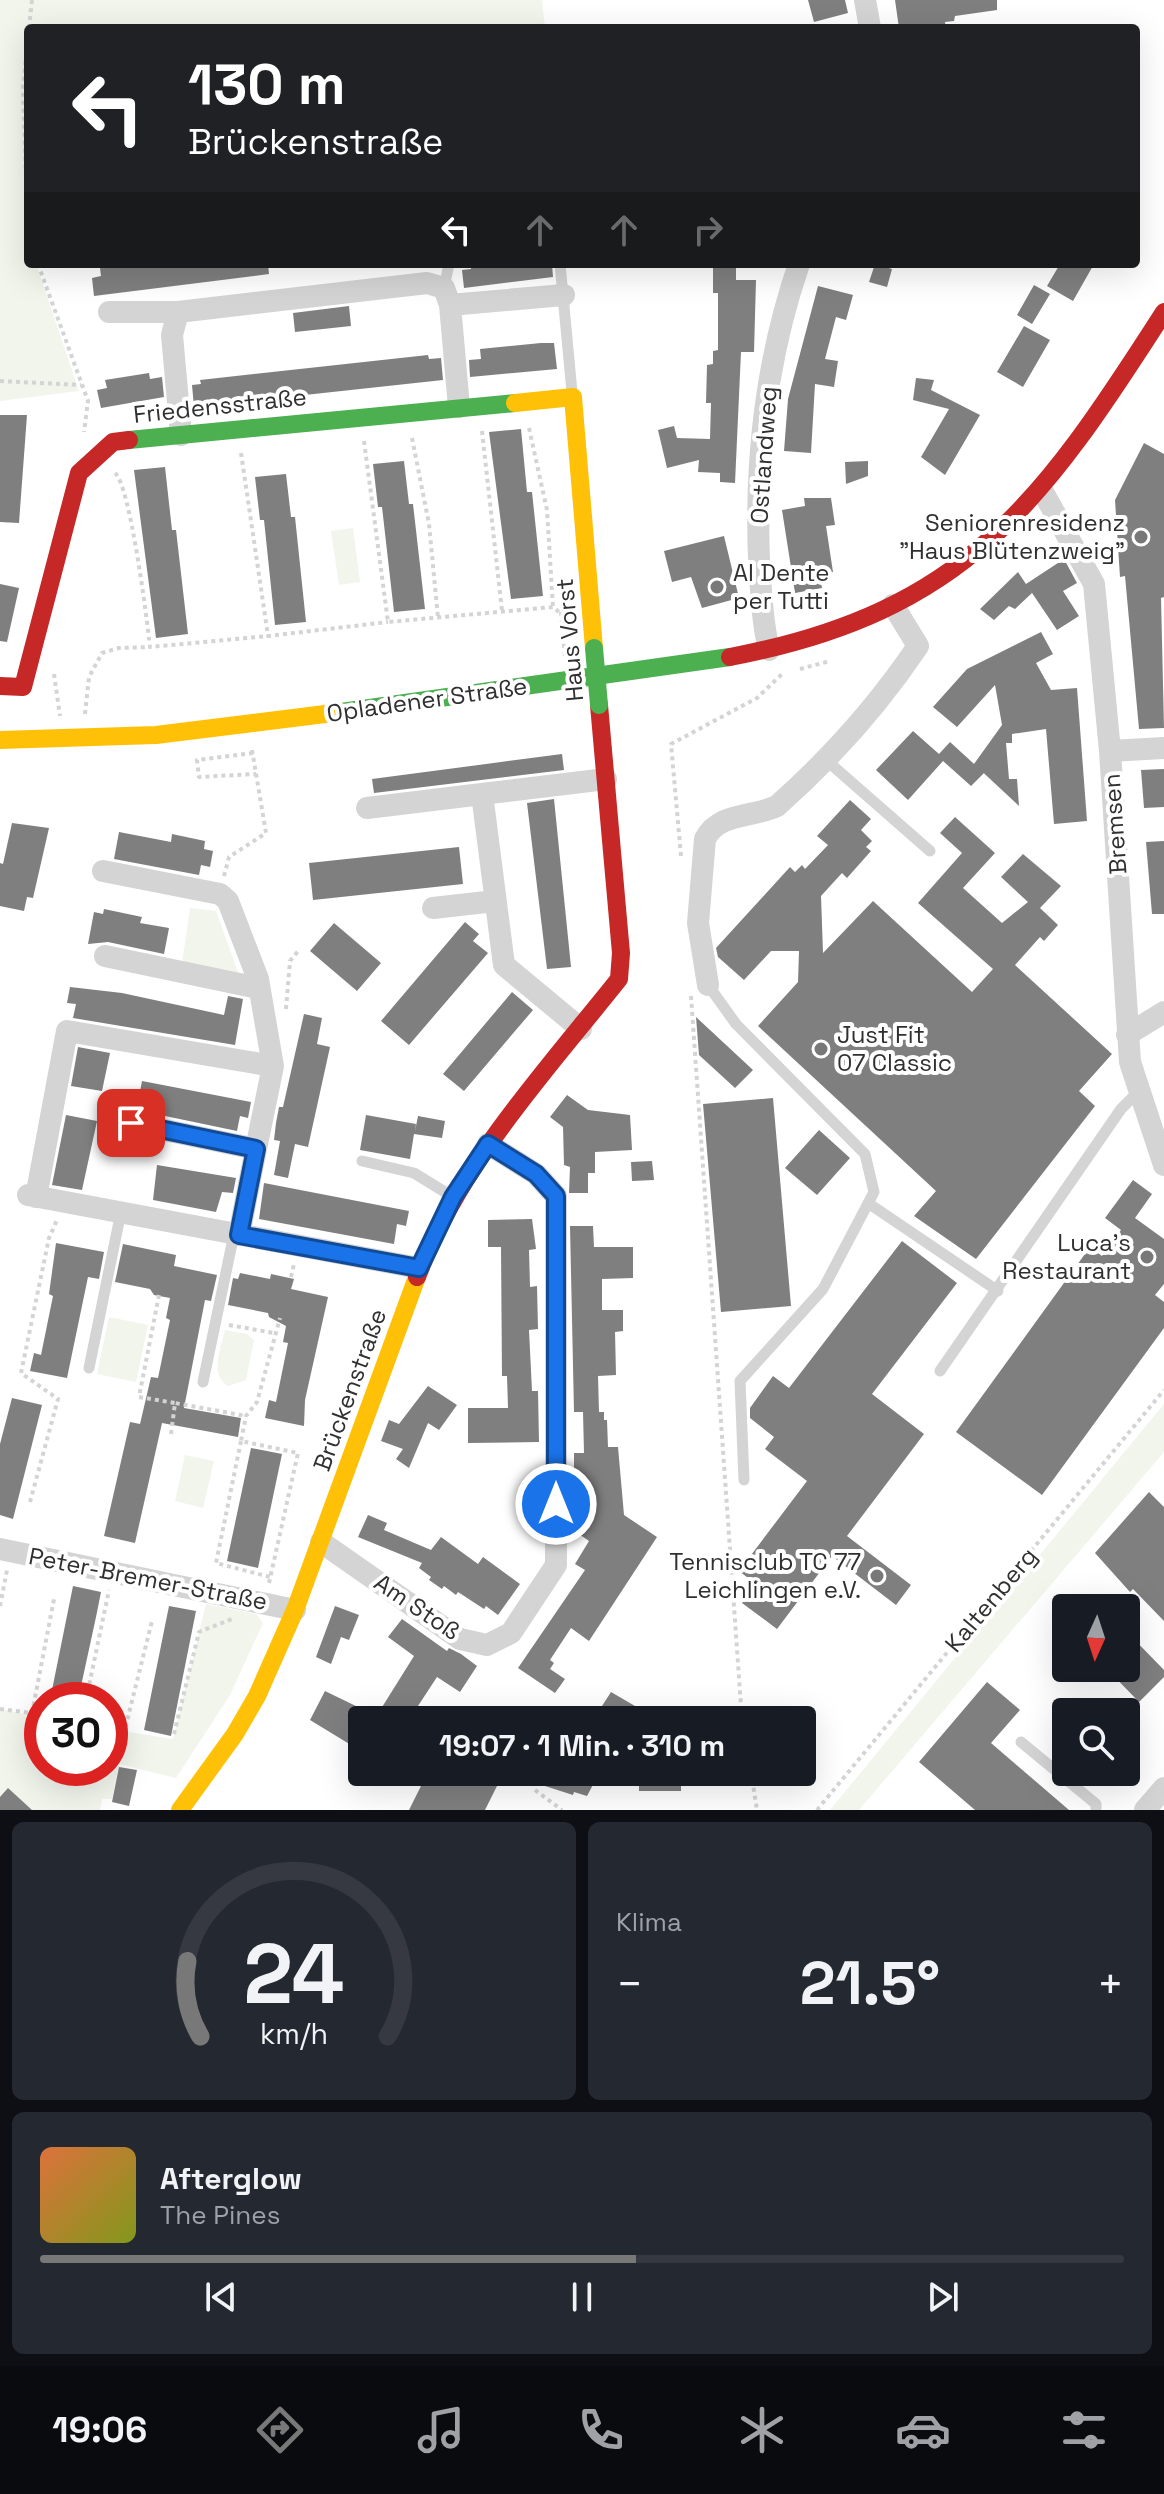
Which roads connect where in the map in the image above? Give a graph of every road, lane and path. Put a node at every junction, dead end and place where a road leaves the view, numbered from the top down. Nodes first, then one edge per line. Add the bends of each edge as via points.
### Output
1 (32, 0) edge
2 (865, 0) edge
3 (29, 24) edge
4 (869, 24) edge
5 (24, 78) edge
6 (24, 118) edge
7 (39, 268) edge
8 (449, 268) edge
9 (561, 268) edge
10 (798, 268) edge
11 (564, 295) junction
12 (447, 296) junction
13 (109, 312) dead end
14 (178, 312) junction
15 (1164, 312) edge
16 (0, 381) edge
17 (82, 385) junction
18 (573, 397) junction
19 (524, 401) junction
20 (469, 406) junction
21 (409, 411) junction
22 (361, 415) junction
23 (239, 429) junction
24 (181, 435) junction
25 (79, 473) junction
26 (1043, 492) junction
27 (893, 605) junction
28 (553, 607) junction
29 (502, 611) junction
30 (559, 612) dead end
31 (438, 618) junction
32 (388, 622) junction
33 (268, 636) junction
34 (150, 647) junction
35 (769, 650) junction
36 (782, 674) dead end
37 (0, 686) edge
38 (85, 709) dead end
39 (0, 740) edge
40 (1164, 748) edge
41 (1110, 751) junction
42 (825, 758) junction
43 (256, 774) junction
44 (606, 779) junction
45 (482, 794) junction
46 (367, 808) dead end
47 (930, 851) dead end
48 (682, 867) dead end
49 (103, 871) dead end
50 (220, 894) junction
51 (495, 901) junction
52 (433, 908) dead end
53 (299, 950) dead end
54 (105, 956) dead end
55 (290, 968) dead end
56 (258, 988) junction
57 (699, 989) junction
58 (599, 1006) joint
59 (1164, 1012) edge
60 (581, 1029) junction
61 (1127, 1035) junction
62 (273, 1066) junction
63 (1138, 1092) junction
64 (131, 1123) dead end
65 (488, 1144) junction
66 (256, 1149) junction
67 (362, 1161) dead end
68 (1164, 1165) edge
69 (453, 1197) junction
70 (61, 1202) junction
71 (868, 1203) junction
72 (121, 1212) junction
73 (237, 1234) junction
74 (419, 1268) junction
75 (998, 1291) junction
76 (159, 1295) dead end
77 (280, 1318) dead end
78 (216, 1322) junction
79 (274, 1333) junction
80 (89, 1368) dead end
81 (940, 1371) dead end
82 (203, 1382) dead end
83 (1164, 1390) edge
84 (175, 1403) junction
85 (246, 1416) junction
86 (171, 1434) dead end
87 (241, 1441) junction
88 (744, 1480) dead end
89 (30, 1502) dead end
90 (321, 1542) junction
91 (5, 1550) edge
92 (112, 1572) junction
93 (270, 1577) junction
94 (54, 1599) dead end
95 (264, 1602) junction
96 (0, 1606) edge
97 (295, 1610) junction
98 (152, 1621) dead end
99 (38, 1682) edge
100 (90, 1682) edge
101 (741, 1706) edge
102 (0, 1709) edge
103 (24, 1712) edge
104 (128, 1717) edge
105 (174, 1734) dead end
106 (1021, 1742) dead end
107 (753, 1786) edge
108 (1164, 1788) edge
109 (535, 1790) dead end
110 (183, 1809) edge
111 (562, 1810) edge
112 (757, 1810) edge
113 (817, 1810) edge
114 (1096, 1810) edge
115 (1145, 1810) edge

1 - 3 path
2 - 4 street
5 - 6 path
7 - 17 path
8 - 12 lane
9 - 11 lane, Haus Vorst
10 - 35 street, Ostlandweg via 778,326 763,407 758,518
11 - 12 street
11 - 18 lane, Haus Vorst
12 - 14 street via 427,283
12 - 20 street
13 - 14 street
14 - 24 street via 172,335
15 - 26 street, Opladener Straße
16 - 17 path
17 - 25 path via 88,401
18 - 19 street, Friedensstraße
18 - 44 street, Haus Vorst, bridge
19 - 20 street, Friedensstraße
19 - 28 path via 547,510
20 - 21 street, Friedensstraße
20 - 29 path
21 - 22 street, Friedensstraße
21 - 31 path via 429,524
22 - 23 street, Friedensstraße
22 - 32 path
23 - 24 street, Friedensstraße
23 - 33 path
24 - 25 street, Friedensstraße via 113,442
25 - 34 path via 117,473 142,580
25 - 37 street via 23,687
26 - 27 street, Opladener Straße via 980,551
26 - 41 street, Bremsen via 1094,584
27 - 35 street, Opladener Straße
27 - 42 street via 918,646
28 - 29 path
28 - 30 path
29 - 31 path
31 - 32 path
32 - 33 path
33 - 34 path
34 - 38 path via 102,653 89,677
35 - 39 street, Opladener Straße via 699,664 246,724 66,740
36 - 48 path via 757,698 671,744
40 - 41 street
41 - 61 street, Bremsen
42 - 47 lane
42 - 57 street via 777,806 711,827 705,839 698,923
43 - 43 path via 253,753 197,760 199,777
43 - 50 path via 266,833 229,857
44 - 45 street
44 - 58 street, Haus Vorst via 621,953 619,979
45 - 46 street
45 - 51 street
49 - 50 street
50 - 56 street via 242,934
51 - 52 street
51 - 60 street via 504,965
53 - 55 path
54 - 56 street
56 - 62 street
57 - 71 lane via 865,1154 874,1192
57 - 101 path
58 - 60 street, Brückenstraße
59 - 61 street
60 - 65 street, Brückenstraße
61 - 63 street, Bremsen
62 - 66 street
62 - 70 street via 67,1031 32,1196
63 - 68 street, Bremsen
63 - 75 lane via 1121,1109
64 - 66 street
65 - 69 street, Brückenstraße
65 - 90 street, Am Stoß via 536,1174 556,1196 556,1565 511,1633 487,1645 460,1639
66 - 73 street
67 - 69 lane via 414,1173
69 - 74 street, Brückenstraße
70 - 72 street
70 - 89 path via 21,1373 58,1399
71 - 75 lane
71 - 88 lane via 823,1289 740,1381
72 - 73 street
72 - 80 lane
73 - 74 street
73 - 78 lane
74 - 90 street, Brückenstraße
75 - 81 lane
76 - 84 path via 139,1397
77 - 79 path
78 - 79 path
78 - 82 lane
79 - 85 path via 257,1402
83 - 113 path, Kaltenberg
84 - 85 path
84 - 86 path
85 - 87 path
87 - 93 path via 216,1563
87 - 93 path via 298,1453
90 - 97 street, Brückenstraße
91 - 92 street, Peter-Bremer-Straße
91 - 96 path
92 - 95 street, Peter-Bremer-Straße
92 - 100 path
93 - 95 path
94 - 99 path
95 - 97 street, Peter-Bremer-Straße
95 - 105 path via 252,1612 199,1632
97 - 110 street, Brückenstraße via 257,1696
98 - 104 path
102 - 103 path
106 - 114 lane via 1096,1804
107 - 112 path
108 - 115 street
109 - 111 path

